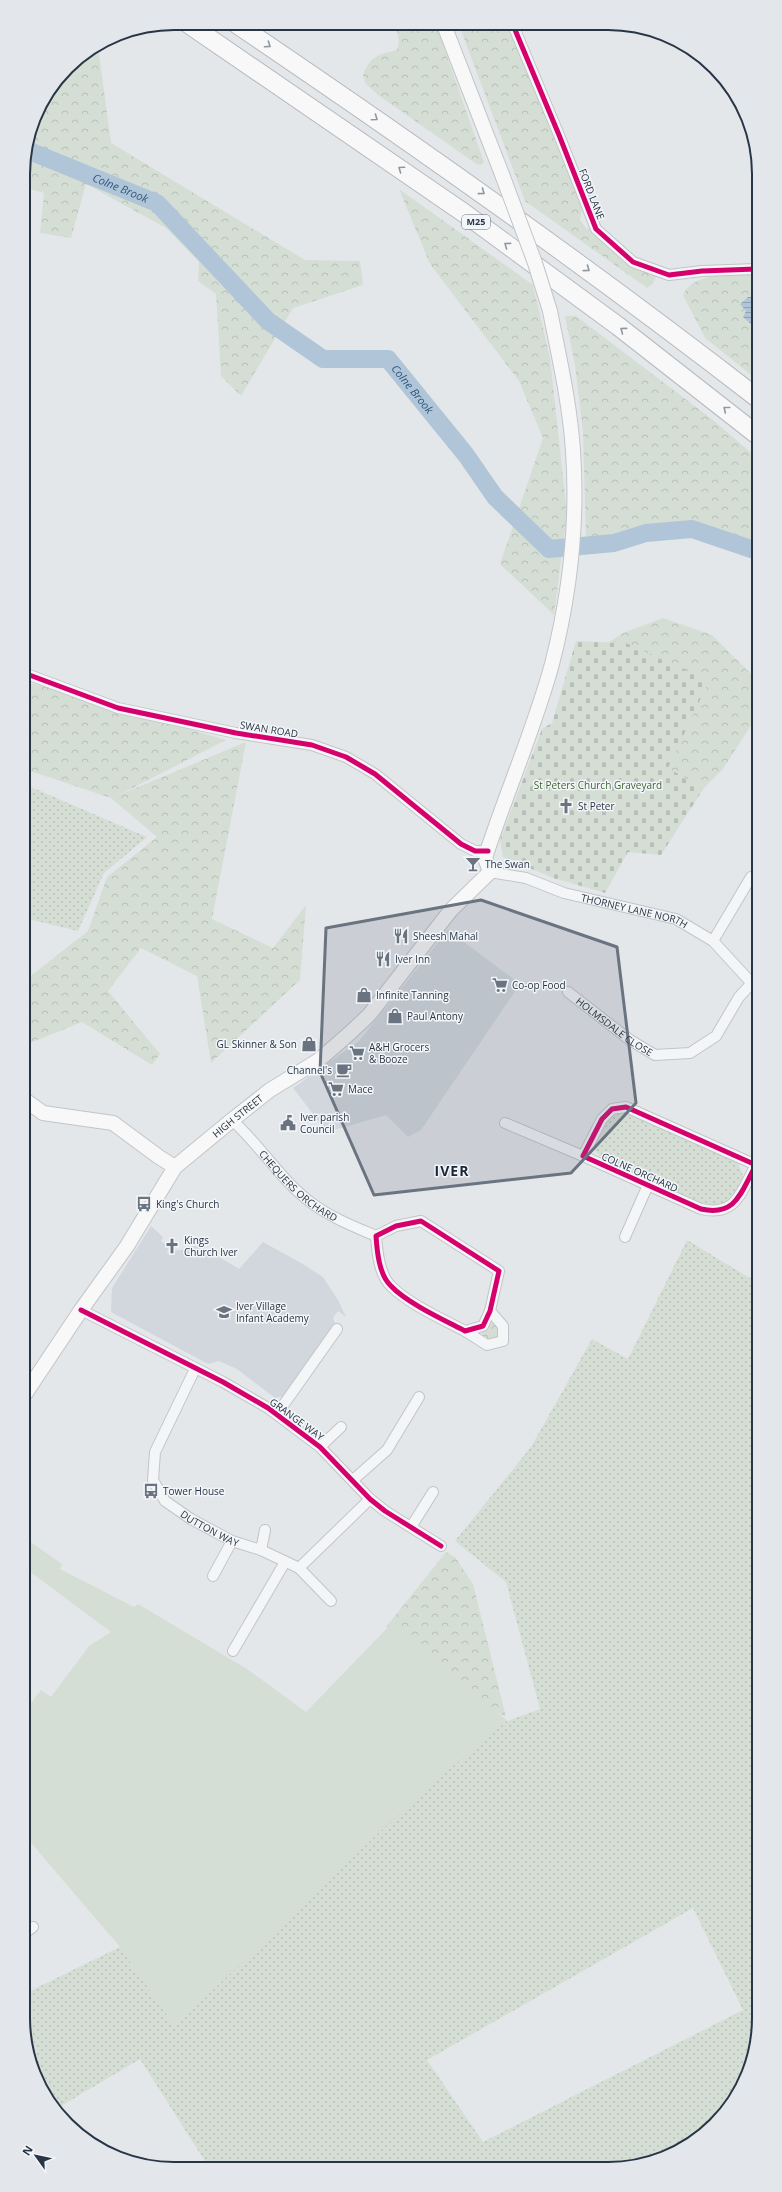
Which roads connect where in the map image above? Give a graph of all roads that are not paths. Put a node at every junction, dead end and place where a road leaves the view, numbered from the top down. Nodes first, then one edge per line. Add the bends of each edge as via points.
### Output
1 (197, 30) edge
2 (245, 30) edge
3 (446, 30) edge
4 (515, 30) edge
5 (752, 269) edge
6 (752, 394) edge
7 (752, 431) edge
8 (30, 675) edge
9 (488, 850) junction
10 (490, 872) junction
11 (752, 877) edge
12 (713, 941) junction
13 (752, 984) edge
14 (752, 987) edge
15 (568, 992) dead end
16 (30, 1104) edge
17 (232, 1120) junction
18 (505, 1123) dead end
19 (583, 1156) junction
20 (752, 1162) edge
21 (175, 1167) junction
22 (752, 1172) edge
23 (648, 1185) junction
24 (376, 1236) junction
25 (625, 1237) dead end
26 (81, 1310) junction
27 (490, 1311) junction
28 (337, 1329) dead end
29 (465, 1331) junction
30 (195, 1369) junction
31 (30, 1386) edge
32 (419, 1398) dead end
33 (277, 1414) junction
34 (340, 1427) dead end
35 (320, 1447) junction
36 (353, 1480) junction
37 (433, 1492) dead end
38 (370, 1499) junction
39 (411, 1527) junction
40 (265, 1530) dead end
41 (232, 1541) junction
42 (441, 1546) dead end
43 (261, 1550) junction
44 (285, 1562) junction
45 (299, 1568) junction
46 (213, 1576) dead end
47 (330, 1601) dead end
48 (233, 1651) dead end

7 -> 1 highway, M25 via 618,326 464,213
2 -> 6 highway, M25 via 480,190 641,308
3 - 9 main road, bridge via 535,263 550,311 566,392 573,450 574,526 570,573 550,671
4 - 5 street, FORD LANE via 596,229 633,262 669,275
8 - 9 street, SWAN ROAD via 118,708 236,733 312,745 346,757 375,774 461,844 475,851
9 - 10 main road via 485,858
10 - 12 street, THORNEY LANE NORTH via 526,878 564,893 676,920
10 - 17 main road, HIGH STREET via 451,910 369,1015 320,1060 270,1090
11 - 12 street
12 - 13 street, THORNEY LANE NORTH
14 - 15 street, HOLMSDALE CLOSE via 739,997 716,1036 690,1053 655,1055 630,1040
16 - 21 main road via 43,1113 113,1123
17 - 21 main road, HIGH STREET
17 - 24 street, CHEQUERS ORCHARD via 272,1166 313,1204
18 - 19 street, COLNE ORCHARD
19 - 20 street, COLNE ORCHARD via 602,1119 612,1109 626,1107
19 - 23 street, COLNE ORCHARD
21 - 26 main road, HIGH STREET via 127,1246
22 - 23 street, COLNE ORCHARD via 733,1204 725,1210 714,1212 701,1209
23 - 25 street
24 - 27 street via 396,1226 421,1221 499,1271
24 - 29 street via 378,1259 390,1286 429,1312
26 - 30 street, GRANGE WAY
26 - 31 main road, HIGH STREET
27 - 29 street via 482,1326
27 - 29 street via 503,1326 503,1341 487,1345
28 - 33 street
30 - 33 street, GRANGE WAY via 223,1382
30 - 41 street, DUTTON WAY via 155,1452 153,1480 165,1501 191,1519
32 - 36 street via 387,1450
33 - 35 street, GRANGE WAY
34 - 35 street
35 - 36 street, GRANGE WAY
36 - 38 street, GRANGE WAY
37 - 39 street
38 - 39 street, GRANGE WAY
38 - 45 street
39 - 42 street, GRANGE WAY
40 - 43 street
41 - 43 street, DUTTON WAY
41 - 46 street
43 - 44 street, DUTTON WAY
44 - 45 street, DUTTON WAY
44 - 48 street
45 - 47 street

